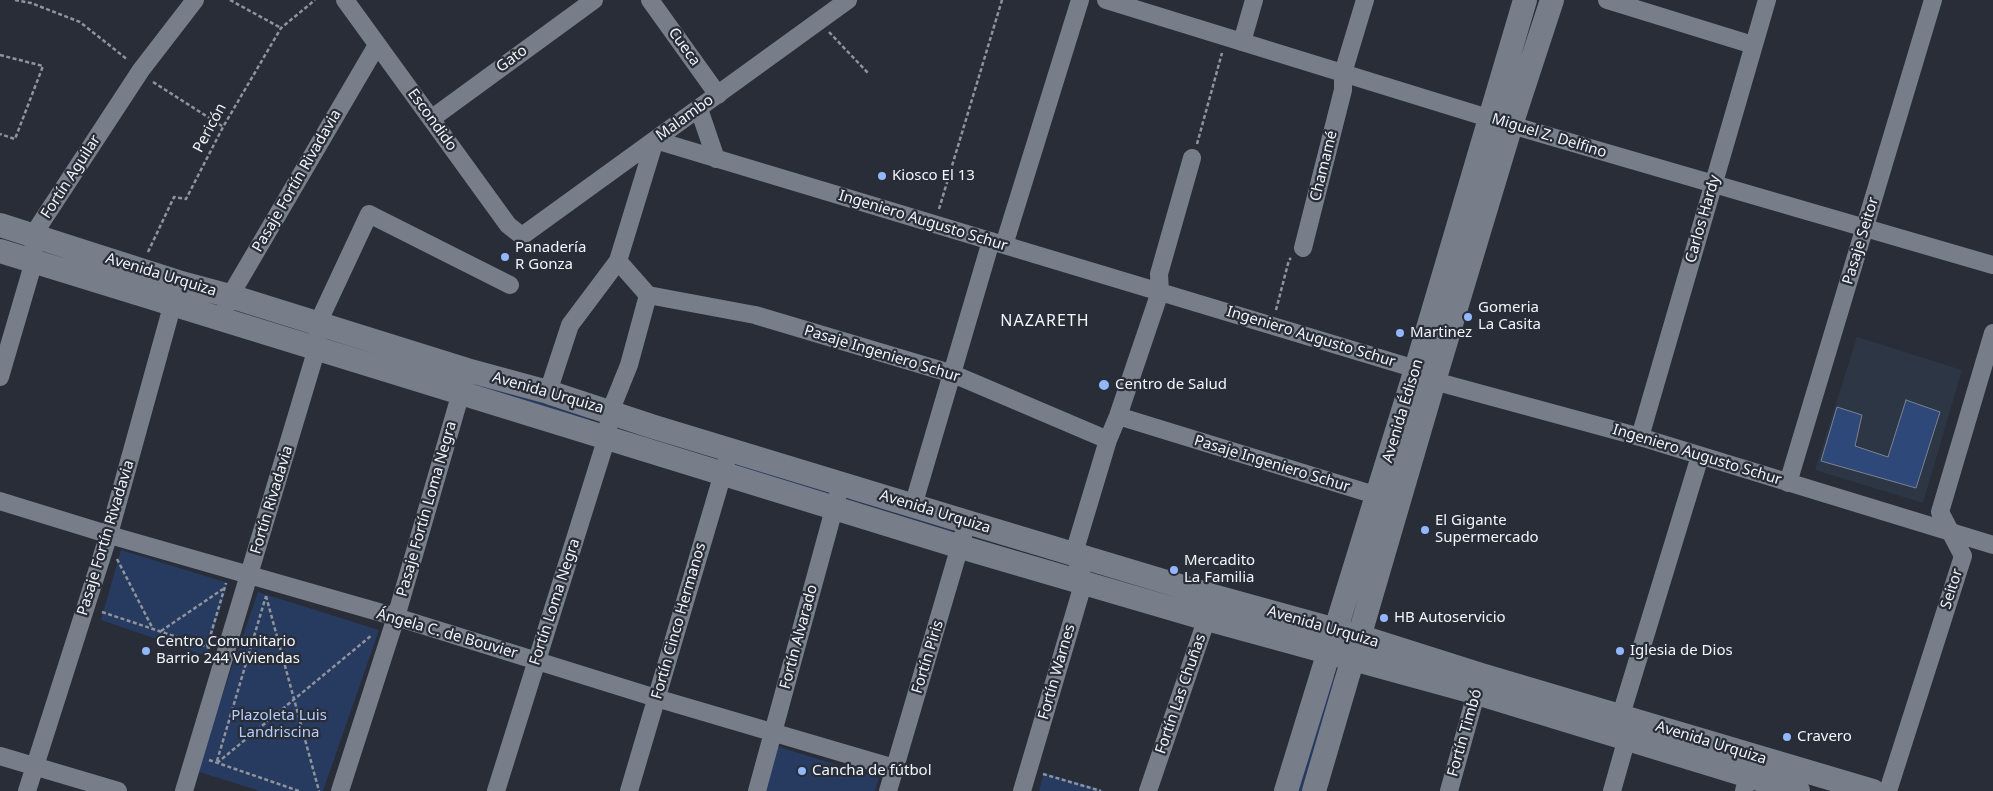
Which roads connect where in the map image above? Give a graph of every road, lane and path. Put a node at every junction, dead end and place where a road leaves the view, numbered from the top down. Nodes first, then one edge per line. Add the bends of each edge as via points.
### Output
1 (15, 0) edge
2 (195, 0) edge
3 (230, 0) edge
4 (314, 0) edge
5 (345, 0) edge
6 (594, 0) edge
7 (650, 0) edge
8 (848, 0) edge
9 (1002, 0) edge
10 (1080, 0) edge
11 (1108, 0) edge
12 (1254, 0) edge
13 (1365, 0) edge
14 (1525, 0) edge
15 (1552, 0) edge
16 (1607, 0) edge
17 (1767, 0) edge
18 (1933, 0) edge
19 (819, 22) junction
20 (281, 28) junction
21 (1234, 39) junction
22 (377, 45) junction
23 (1753, 46) junction
24 (0, 55) edge
25 (141, 70) junction
26 (868, 72) dead end
27 (1343, 73) junction
28 (718, 94) junction
29 (698, 109) junction
30 (431, 118) junction
31 (1489, 118) junction
32 (1511, 125) junction
33 (223, 127) junction
34 (0, 134) edge
35 (655, 140) junction
36 (1192, 158) joint
37 (716, 159) junction
38 (1713, 185) junction
39 (934, 224) junction
40 (0, 225) edge
41 (1866, 226) junction
42 (33, 236) junction
43 (522, 236) joint
44 (998, 243) junction
45 (1303, 248) joint
46 (0, 251) edge
47 (34, 261) junction
48 (618, 261) junction
49 (1993, 265) edge
50 (140, 270) junction
51 (510, 285) dead end
52 (1160, 292) junction
53 (176, 293) junction
54 (648, 295) junction
55 (230, 296) junction
56 (222, 319) junction
57 (318, 323) junction
58 (1272, 326) junction
59 (1993, 333) edge
60 (317, 348) junction
61 (953, 374) junction
62 (1425, 375) junction
63 (0, 377) edge
64 (464, 381) junction
65 (548, 392) junction
66 (610, 412) junction
67 (1118, 416) junction
68 (607, 437) junction
69 (1640, 437) junction
70 (1108, 440) junction
71 (730, 450) junction
72 (1700, 456) junction
73 (722, 473) junction
74 (1788, 483) junction
75 (843, 484) junction
76 (1388, 498) junction
77 (0, 501) edge
78 (913, 506) junction
79 (834, 507) junction
80 (967, 522) junction
81 (1952, 533) junction
82 (109, 534) junction
83 (1993, 545) edge
84 (961, 547) junction
85 (1074, 553) junction
86 (114, 554) dead end
87 (230, 570) junction
88 (249, 575) junction
89 (1084, 581) junction
90 (224, 588) junction
91 (1213, 596) junction
92 (98, 611) dead end
93 (396, 617) junction
94 (1207, 619) junction
95 (153, 629) junction
96 (379, 630) dead end
97 (160, 631) junction
98 (1348, 633) junction
99 (206, 647) junction
100 (226, 653) junction
101 (1329, 653) junction
102 (536, 660) junction
103 (1354, 660) junction
104 (1479, 684) junction
105 (656, 698) junction
106 (294, 700) junction
107 (1621, 715) junction
108 (774, 733) junction
109 (1627, 738) junction
110 (0, 756) edge
111 (207, 759) dead end
112 (217, 763) junction
113 (34, 767) junction
114 (894, 768) junction
115 (1029, 770) junction
116 (1748, 774) edge
117 (27, 791) edge
118 (118, 791) edge
119 (184, 791) edge
120 (299, 791) edge
121 (319, 791) edge
122 (340, 791) edge
123 (496, 791) edge
124 (628, 791) edge
125 (757, 791) edge
126 (888, 791) edge
127 (1022, 791) edge
128 (1102, 791) edge
129 (1148, 791) edge
130 (1286, 791) edge
131 (1314, 791) edge
132 (1449, 791) edge
133 (1612, 791) edge
134 (1798, 791) edge
135 (1872, 791) edge
136 (1888, 791) edge

1 - 25 path via 80,22
2 - 25 street, Fortín Aguilar
3 - 20 path
4 - 20 path, Pericón
5 - 22 street, Escondido
6 - 30 street, Gato
7 - 28 street, Cueca
8 - 19 street, Malambo
9 - 39 path
10 - 44 street
11 - 21 street, Miguel Z. Delfino
12 - 21 street
13 - 27 street, Chamamé
14 - 31 main road, Avenida Édison
15 - 32 main road, Avenida Édison
16 - 23 street
17 - 23 street, Carlos Hardy
18 - 41 street, Pasaje Seitor
19 - 26 path
19 - 28 street, Malambo
20 - 33 path, Pericón
21 - 27 street, Miguel Z. Delfino
21 - 36 path
22 - 30 street, Escondido
22 - 55 street, Pasaje Fortín Rivadavia
23 - 38 street, Carlos Hardy
24 - 34 path via 43,66 15,139
25 - 33 path via 148,79
25 - 42 street, Fortín Aguilar
27 - 31 street, Miguel Z. Delfino
27 - 45 street, Chamamé via 1343,90
28 - 29 street, Malambo
29 - 35 street, Malambo
29 - 37 street
30 - 43 street, Escondido via 508,225
31 - 32 street, Miguel Z. Delfino
31 - 62 main road, Avenida Édison
32 - 38 street, Miguel Z. Delfino
32 - 62 main road, Avenida Édison
33 - 50 path, Pericón via 186,199 174,197
35 - 37 street, Ingeniero Augusto Schur
35 - 43 street, Malambo
35 - 48 street
36 - 52 street via 1159,274
37 - 39 street, Ingeniero Augusto Schur
38 - 41 street, Miguel Z. Delfino
38 - 69 street, Carlos Hardy
39 - 44 street, Ingeniero Augusto Schur
40 - 42 main road, Avenida Urquiza
41 - 49 street, Miguel Z. Delfino
41 - 74 street, Pasaje Seitor
42 - 47 street, Fortín Aguilar
42 - 50 main road, Avenida Urquiza
44 - 52 street, Ingeniero Augusto Schur
44 - 61 street
45 - 58 path via 1289,260
46 - 47 main road, Avenida Urquiza
47 - 53 main road, Avenida Urquiza
47 - 63 street, Fortín Aguilar
48 - 54 street
48 - 65 street via 570,325
50 - 53 main road, Avenida Urquiza
51 - 57 street, Fortín Rivadavia via 369,214
52 - 58 street, Ingeniero Augusto Schur
52 - 67 street
53 - 55 main road, Avenida Urquiza
53 - 56 main road, Avenida Urquiza
53 - 82 street, Pasaje Fortín Rivadavia
54 - 61 street, Pasaje Ingeniero Schur via 755,315
54 - 66 street, Fortín Loma Negra via 629,364
55 - 56 street, Pasaje Fortín Rivadavia
55 - 57 main road, Avenida Urquiza
56 - 60 main road, Avenida Urquiza
57 - 60 street, Fortín Rivadavia
57 - 64 main road, Avenida Urquiza
58 - 62 street, Ingeniero Augusto Schur
59 - 81 street, Seitor via 1940,512
60 - 64 main road, Avenida Urquiza
60 - 88 street, Fortín Rivadavia
61 - 70 street, Pasaje Ingeniero Schur
61 - 78 street
62 - 69 street, Ingeniero Augusto Schur
62 - 76 main road, Avenida Édison
64 - 65 main road, Avenida Urquiza
64 - 68 main road, Avenida Urquiza
64 - 93 street, Pasaje Fortín Loma Negra
65 - 66 main road, Avenida Urquiza
66 - 68 street, Fortín Loma Negra
66 - 71 main road, Avenida Urquiza
67 - 70 street
67 - 76 street, Pasaje Ingeniero Schur
68 - 73 main road, Avenida Urquiza
68 - 102 street, Fortín Loma Negra
69 - 72 street, Ingeniero Augusto Schur
70 - 85 street
71 - 73 street, Fortín Cinco Hermanos
71 - 75 main road, Avenida Urquiza
72 - 74 street, Ingeniero Augusto Schur
72 - 107 street
73 - 79 main road, Avenida Urquiza
73 - 105 street, Fortín Cinco Hermanos
74 - 81 street, Ingeniero Augusto Schur
75 - 78 main road, Avenida Urquiza
75 - 79 street, Fortín Alvarado
76 - 98 main road, Avenida Édison
77 - 82 street, Ángela C. de Bouvier
78 - 80 main road, Avenida Urquiza
79 - 84 main road, Avenida Urquiza
79 - 108 street, Fortín Alvarado
80 - 84 street, Fortín Piris
80 - 85 main road, Avenida Urquiza
81 - 83 street, Ingeniero Augusto Schur
81 - 136 street, Seitor via 1962,556
82 - 87 street, Ángela C. de Bouvier
82 - 113 street, Pasaje Fortín Rivadavia
84 - 89 main road, Avenida Urquiza
84 - 114 street, Fortín Piris
85 - 89 street
85 - 91 main road, Avenida Urquiza
86 - 95 path
87 - 88 street, Ángela C. de Bouvier
87 - 90 path
88 - 93 street, Ángela C. de Bouvier
88 - 100 street, Fortín Rivadavia
89 - 94 main road, Avenida Urquiza
89 - 115 street, Fortín Warnes
90 - 97 path
90 - 99 path
91 - 94 street, Fortín Las Chuñas
91 - 98 main road, Avenida Urquiza
92 - 95 path
93 - 102 street, Ángela C. de Bouvier
93 - 122 street, Pasaje Fortín Loma Negra
94 - 101 main road, Avenida Urquiza
94 - 129 street, Fortín Las Chuñas
95 - 97 path
96 - 106 path
97 - 99 path
98 - 101 main road, Avenida Édison
98 - 103 main road, Avenida Édison
98 - 104 main road, Avenida Urquiza
99 - 100 path
100 - 119 street, Fortín Rivadavia
101 - 103 main road, Avenida Urquiza
101 - 130 main road, Avenida Édison
102 - 105 street, Ángela C. de Bouvier
102 - 123 street, Fortín Loma Negra
103 - 104 main road, Avenida Urquiza
103 - 131 main road, Avenida Édison
104 - 107 main road, Avenida Urquiza
104 - 109 main road, Avenida Urquiza
104 - 132 street, Fortín Timbó
105 - 108 street, Ángela C. de Bouvier
105 - 124 street, Fortín Cinco Hermanos
106 - 112 path
106 - 112 path via 266,595
106 - 121 path
107 - 109 street
107 - 116 main road, Avenida Urquiza
108 - 114 street, Ángela C. de Bouvier
108 - 125 street, Fortín Alvarado
109 - 116 main road, Avenida Urquiza
109 - 133 street
110 - 113 street
111 - 112 path
112 - 120 path
113 - 117 street, Pasaje Fortín Rivadavia
113 - 118 street
114 - 126 street, Fortín Piris
115 - 127 street, Fortín Warnes
115 - 128 path
116 - 134 main road, Avenida Urquiza
116 - 135 main road, Avenida Urquiza

